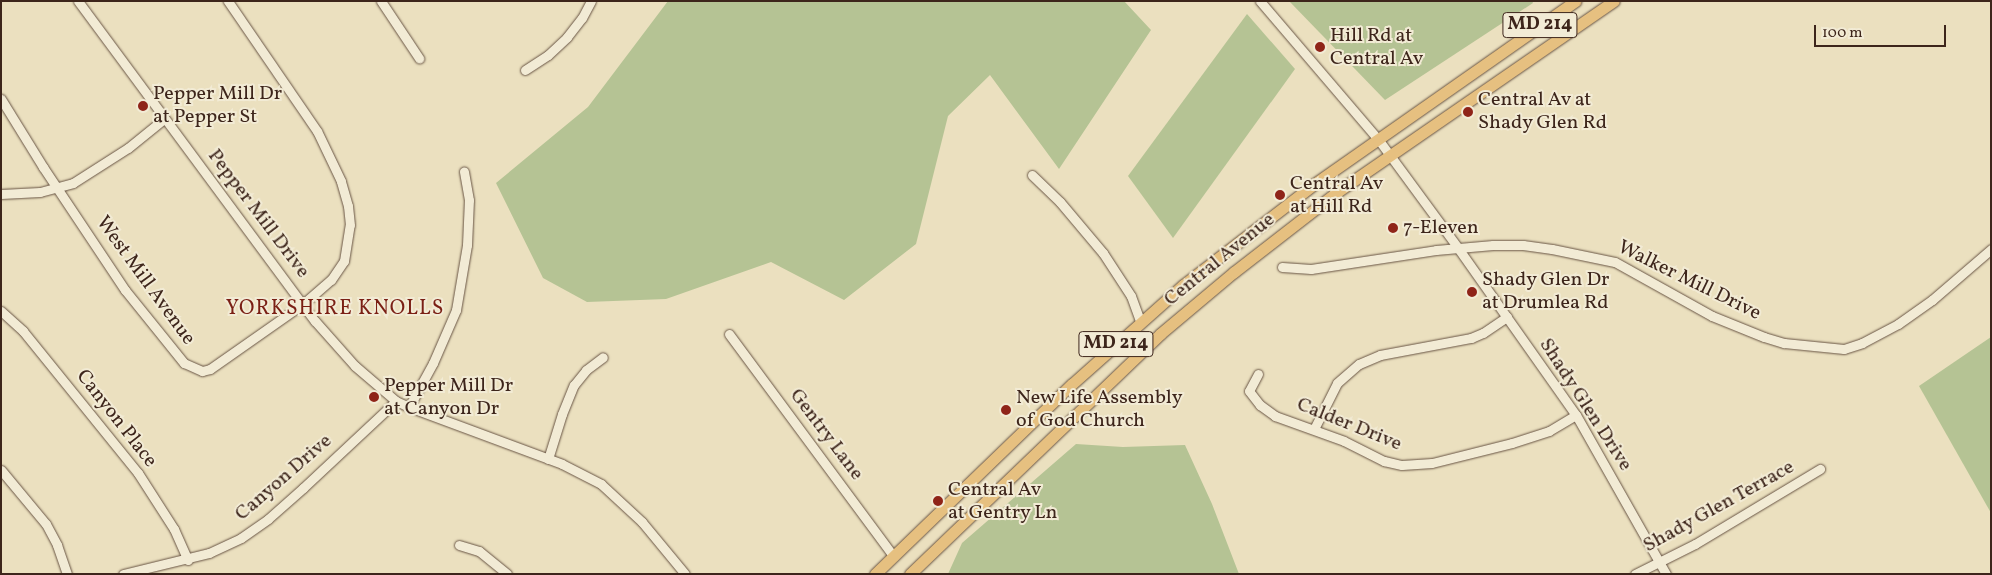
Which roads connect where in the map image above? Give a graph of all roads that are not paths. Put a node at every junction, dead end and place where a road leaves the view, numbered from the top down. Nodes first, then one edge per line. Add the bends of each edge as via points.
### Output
1 (78, 1) edge
2 (228, 1) edge
3 (382, 1) edge
4 (592, 1) edge
5 (1260, 1) edge
6 (1575, 1) edge
7 (1614, 1) edge
8 (419, 58) dead end
9 (525, 70) dead end
10 (1, 99) edge
11 (164, 119) junction
12 (1378, 139) junction
13 (1391, 156) junction
14 (464, 171) dead end
15 (1032, 175) dead end
16 (58, 189) junction
17 (1, 194) edge
18 (1458, 248) junction
19 (1991, 249) edge
20 (1282, 267) dead end
21 (303, 304) junction
22 (1, 311) edge
23 (1507, 317) junction
24 (1140, 321) junction
25 (729, 334) dead end
26 (603, 357) dead end
27 (1258, 374) dead end
28 (396, 401) junction
29 (408, 407) junction
30 (1576, 415) junction
31 (1314, 429) junction
32 (548, 459) junction
33 (1820, 469) dead end
34 (1, 470) edge
35 (459, 545) dead end
36 (894, 557) junction
37 (188, 560) junction
38 (1659, 561) junction
39 (67, 574) edge
40 (124, 574) edge
41 (507, 574) edge
42 (685, 574) edge
43 (875, 574) edge
44 (910, 574) edge
45 (1635, 574) edge
46 (1666, 574) edge

1 - 11 street, Pepper Mill Drive
2 - 21 street, West Mill Avenue via 313,125 335,167 348,206 349,242 341,268
3 - 8 street
4 - 9 street via 567,37
5 - 12 street, Shady Glen Drive
6 - 12 main road, Central Avenue / MD 214
7 - 13 main road, Central Avenue / MD 214
10 - 16 street, West Mill Avenue
11 - 16 street via 101,167
11 - 21 street, Pepper Mill Drive
12 - 13 street, Shady Glen Drive
12 - 24 main road, Central Avenue / MD 214 via 1246,234
13 - 18 street, Shady Glen Drive
13 - 44 main road, Central Avenue / MD 214 via 1314,208 1160,334
14 - 29 street via 469,200 467,245 456,310 433,363
15 - 24 street via 1103,253 1130,296
16 - 17 street via 30,194
16 - 21 street, West Mill Avenue via 125,290 190,367 204,371 214,367
18 - 19 street, Walker Mill Drive via 1523,245 1609,260 1712,316 1764,337 1784,343 1844,349 1898,324 1932,300
18 - 20 street, Walker Mill Drive via 1311,269
18 - 23 street, Shady Glen Drive
21 - 28 street, Pepper Mill Drive via 340,352
22 - 37 street, Canyon Place via 23,331 138,472 174,529
23 - 30 street, Shady Glen Drive
23 - 31 street via 1471,338 1380,355 1359,364 1337,383
24 - 36 main road, Central Avenue / MD 214
25 - 36 street, Gentry Lane
26 - 32 street via 574,385
27 - 31 street, Calder Drive via 1249,391 1260,405 1275,416
28 - 29 street, Pepper Mill Drive
28 - 37 street, Canyon Drive via 258,527 224,547
29 - 32 street, Pepper Mill Drive
30 - 31 street, Calder Drive via 1538,436 1474,454 1411,466 1384,461
30 - 38 street, Shady Glen Drive
32 - 42 street, Pepper Mill Drive via 587,476 612,492
33 - 38 street, Shady Glen Terrace via 1695,544
34 - 39 street via 46,524
35 - 41 street via 479,551
36 - 43 main road, Central Avenue / MD 214
37 - 40 street, Canyon Drive
38 - 45 street, Shady Glen Terrace
38 - 46 street, Shady Glen Drive

